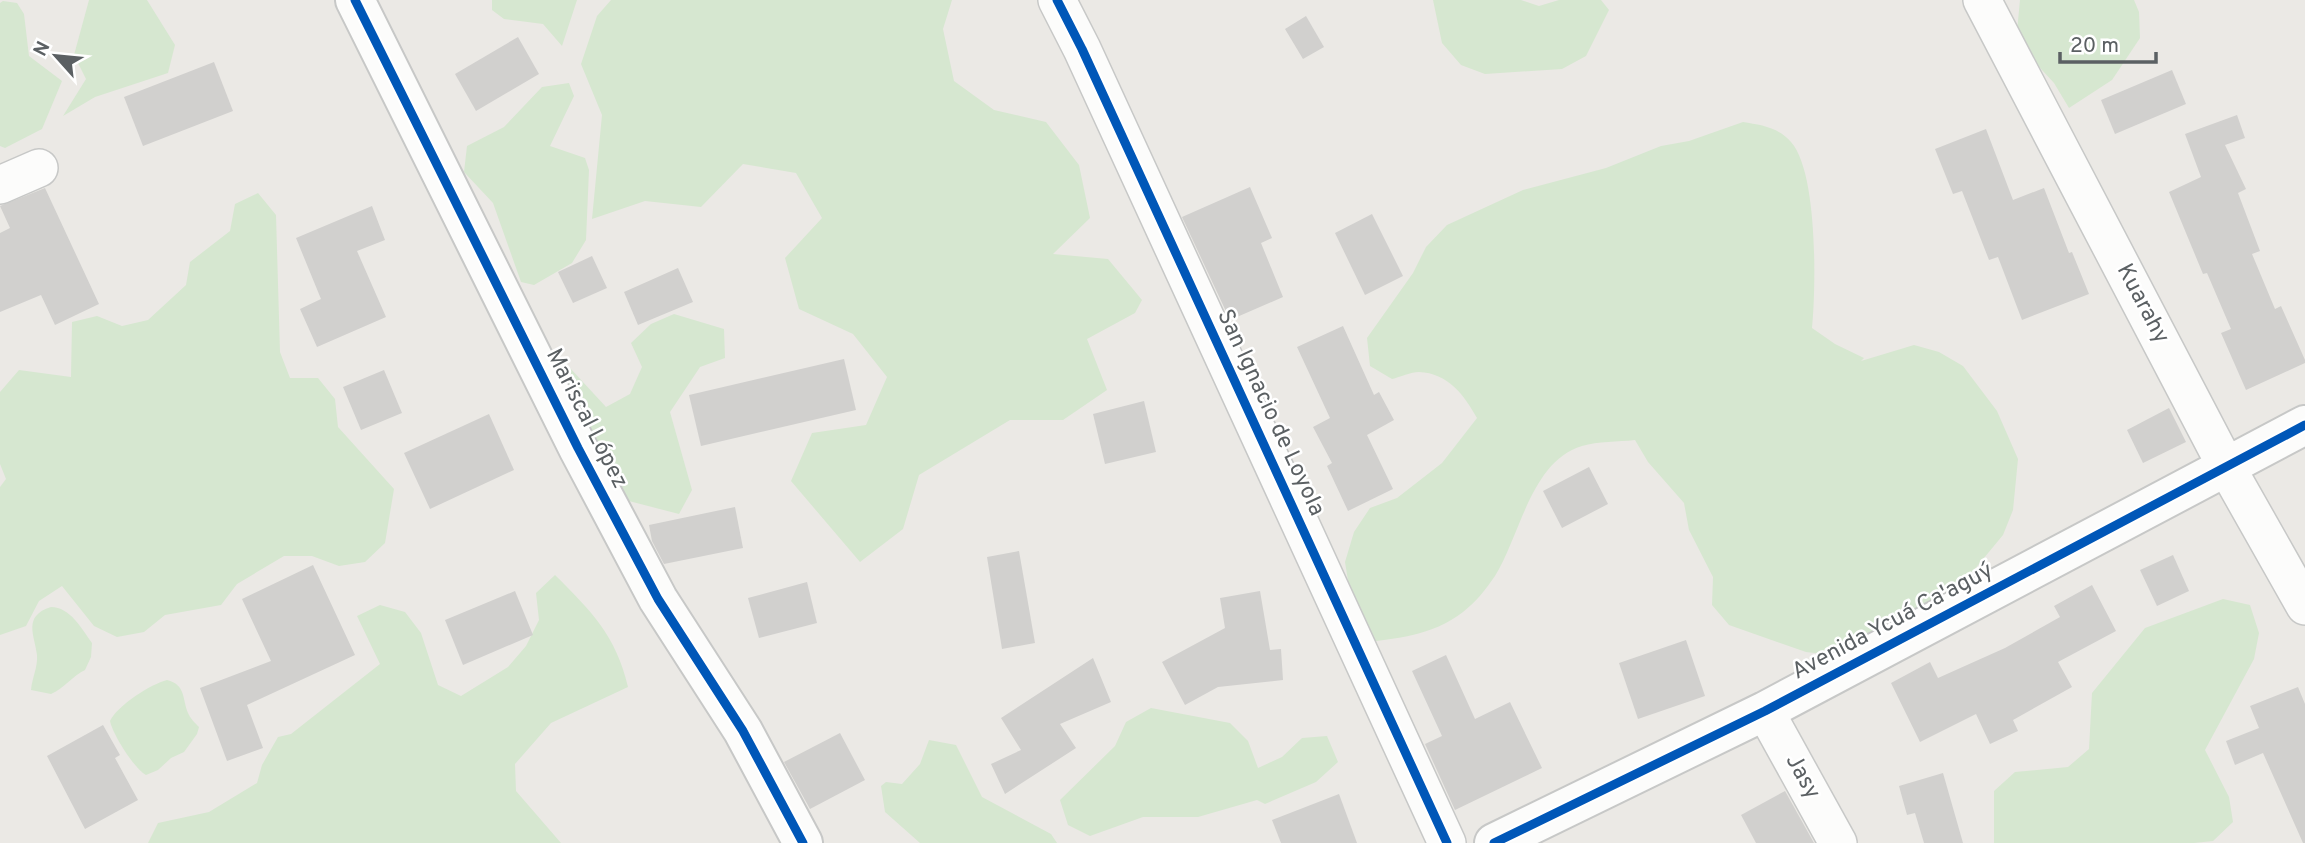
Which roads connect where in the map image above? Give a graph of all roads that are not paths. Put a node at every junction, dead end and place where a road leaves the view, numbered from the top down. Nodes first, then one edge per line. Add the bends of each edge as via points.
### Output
1 (355, 0) edge
2 (1057, 0) edge
3 (1982, 0) edge
4 (40, 168) dead end
5 (0, 185) edge
6 (2305, 425) edge
7 (2227, 468) junction
8 (2305, 607) edge
9 (1765, 711) junction
10 (803, 843) edge
11 (1447, 843) edge
12 (1493, 843) edge
13 (1838, 843) edge

1 - 10 street, Mariscal López via 658,598 743,731
2 - 11 street, San Ignacio de Loyola
3 - 7 street, Kuarahy
4 - 5 street
6 - 7 street, Avenida Ycuá Ca'aguý
7 - 8 street, Kuarahy
7 - 9 street, Avenida Ycuá Ca'aguý
9 - 12 street, Avenida Ycuá Ca'aguý
9 - 13 street, Jasy

